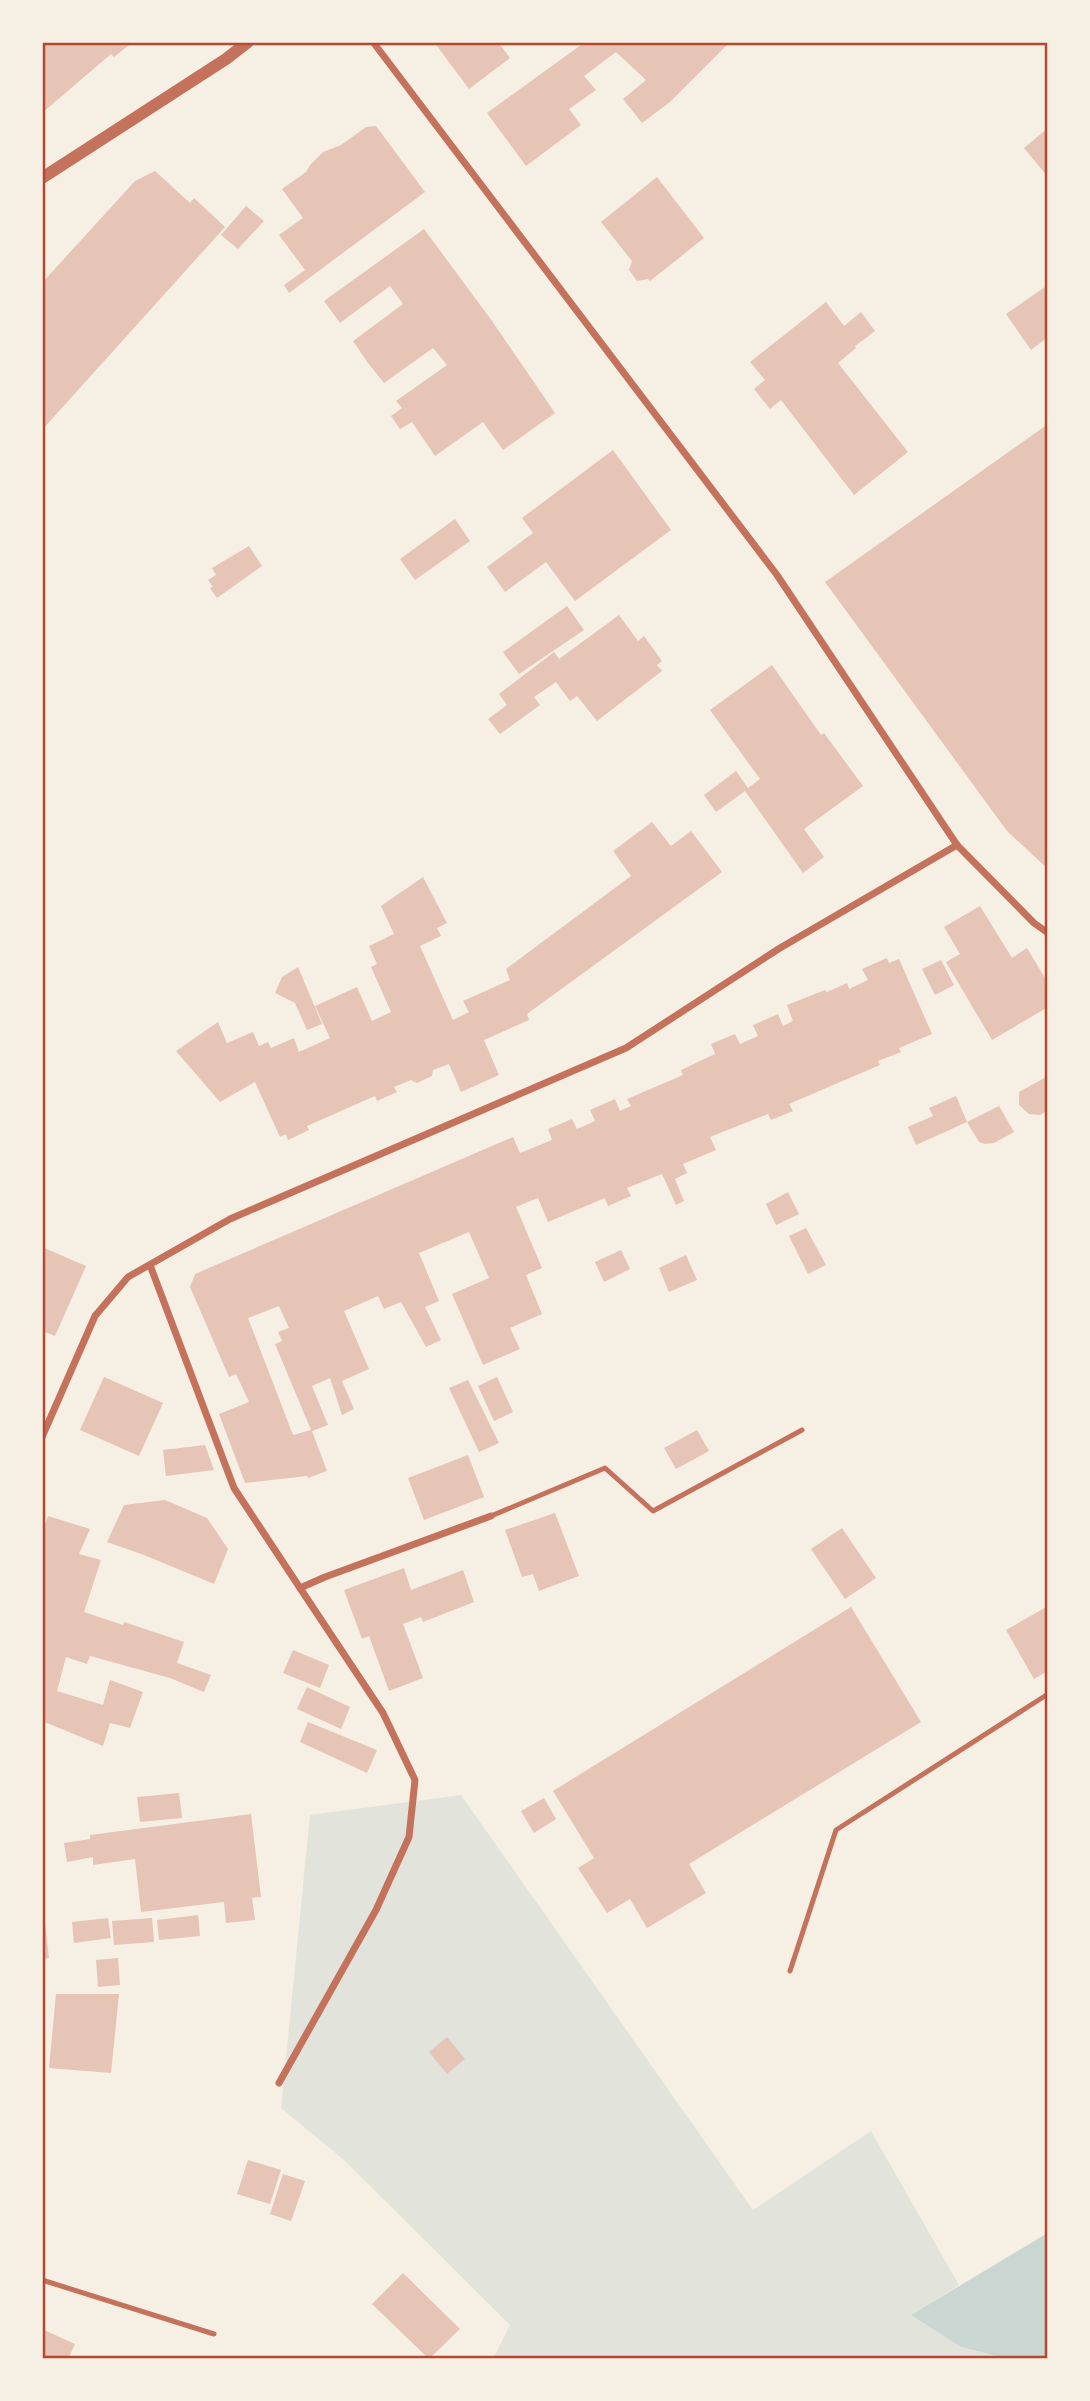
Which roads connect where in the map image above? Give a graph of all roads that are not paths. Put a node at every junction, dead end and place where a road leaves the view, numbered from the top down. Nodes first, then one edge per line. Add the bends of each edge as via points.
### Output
1 (248, 42) edge
2 (373, 42) edge
3 (42, 178) edge
4 (957, 845) junction
5 (1048, 933) edge
6 (150, 1265) junction
7 (802, 1430) dead end
8 (42, 1437) edge
9 (491, 1516) joint
10 (300, 1588) junction
11 (1048, 1695) edge
12 (790, 1971) dead end
13 (279, 2082) dead end
14 (42, 2280) edge
15 (214, 2334) dead end

1 - 3 street
2 - 4 street via 777,575
4 - 5 street
4 - 6 street via 780,948 626,1048 230,1219
6 - 8 street via 128,1277 95,1316
6 - 10 street via 234,1488
7 - 9 lane via 653,1511 605,1468
9 - 10 street
10 - 13 street via 383,1713 415,1780 409,1837 376,1910
11 - 12 lane via 836,1830
14 - 15 lane

